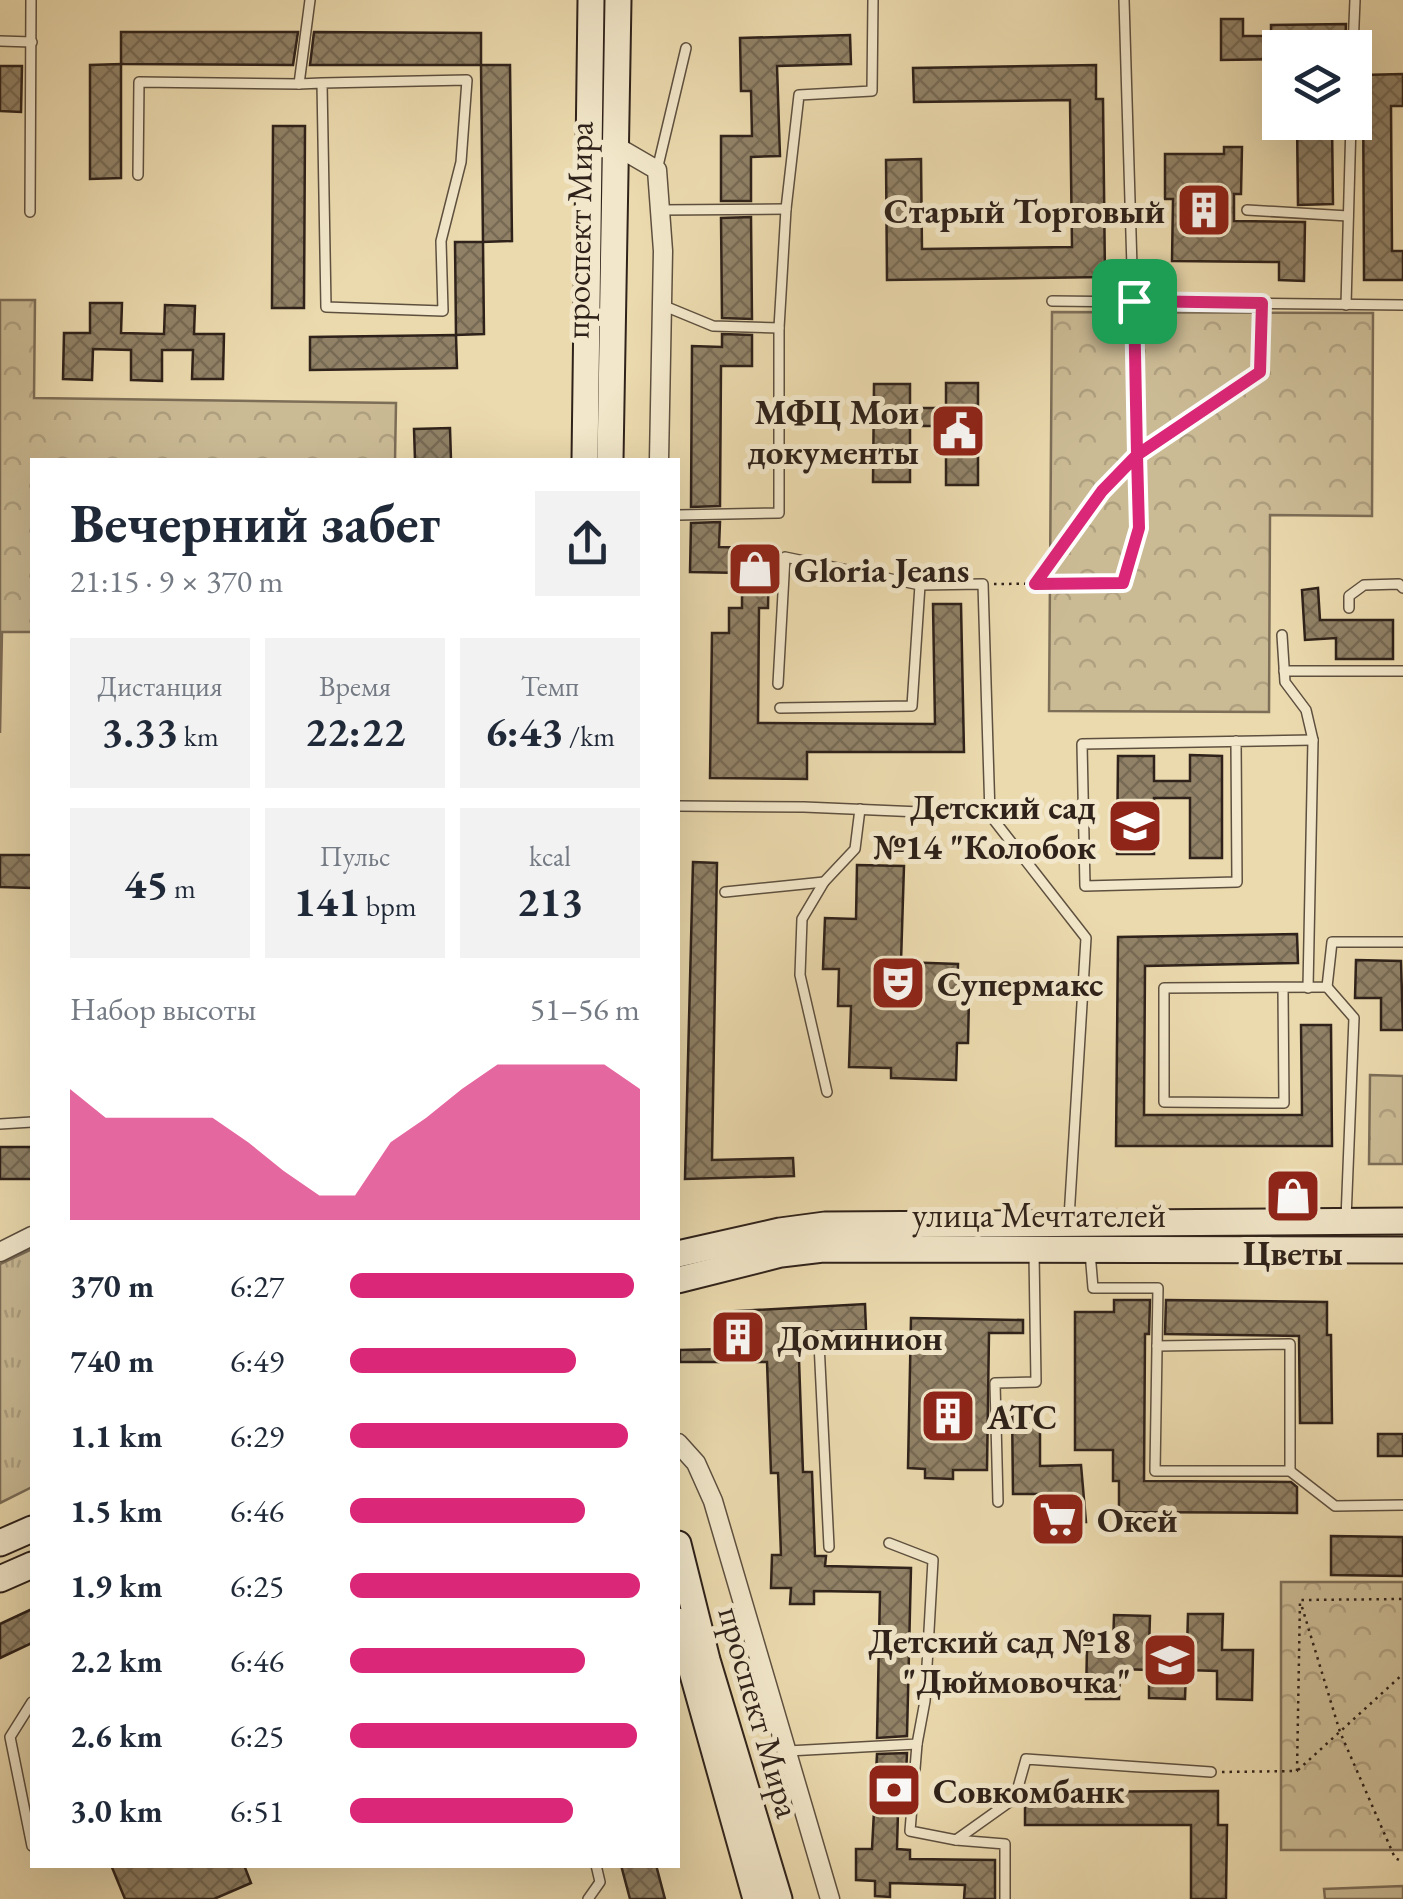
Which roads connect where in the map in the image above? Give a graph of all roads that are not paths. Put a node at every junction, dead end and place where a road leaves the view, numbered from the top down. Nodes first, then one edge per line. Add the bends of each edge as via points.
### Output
1 (31, 0) edge
2 (310, 0) edge
3 (591, 0) edge
4 (618, 0) edge
5 (872, 0) edge
6 (1124, 0) edge
7 (1354, 0) edge
8 (1353, 30) edge
9 (0, 42) edge
10 (32, 42) junction
11 (686, 48) dead end
12 (322, 83) junction
13 (299, 84) junction
14 (1350, 140) edge
15 (614, 145) junction
16 (657, 170) junction
17 (138, 175) dead end
18 (786, 209) junction
19 (660, 210) junction
20 (1247, 210) dead end
21 (30, 212) dead end
22 (1348, 216) junction
23 (1134, 301) junction
24 (1052, 302) dead end
25 (1346, 304) junction
26 (662, 305) junction
27 (1403, 306) edge
28 (779, 328) junction
29 (586, 458) edge
30 (610, 458) edge
31 (659, 458) edge
32 (680, 515) edge
33 (920, 584) junction
34 (1403, 588) edge
35 (1349, 608) dead end
36 (1282, 635) dead end
37 (1284, 671) junction
38 (1403, 672) edge
39 (778, 684) dead end
40 (780, 708) dead end
41 (1313, 740) junction
42 (1236, 741) junction
43 (680, 806) edge
44 (860, 809) junction
45 (990, 815) junction
46 (824, 882) junction
47 (725, 892) dead end
48 (1403, 942) edge
49 (1327, 987) junction
50 (1308, 988) junction
51 (1283, 989) junction
52 (827, 1092) dead end
53 (30, 1122) edge
54 (0, 1124) edge
55 (1346, 1220) junction
56 (1403, 1220) edge
57 (1069, 1221) junction
58 (30, 1237) edge
59 (1090, 1249) junction
60 (1403, 1250) edge
61 (1034, 1251) junction
62 (0, 1252) edge
63 (680, 1254) edge
64 (680, 1279) edge
65 (880, 1343) dead end
66 (1157, 1346) junction
67 (680, 1445) edge
68 (1290, 1471) junction
69 (998, 1502) dead end
70 (1403, 1505) edge
71 (30, 1530) edge
72 (0, 1543) edge
73 (888, 1543) dead end
74 (829, 1547) dead end
75 (680, 1552) edge
76 (30, 1566) edge
77 (0, 1580) edge
78 (680, 1628) edge
79 (30, 1705) edge
80 (917, 1744) junction
81 (787, 1750) junction
82 (1211, 1772) road end
83 (30, 1836) edge
84 (956, 1840) junction
85 (597, 1868) edge
86 (588, 1899) edge
87 (756, 1899) edge
88 (779, 1899) edge
89 (830, 1899) edge
90 (1005, 1899) edge

1 - 10 lane
2 - 13 lane
3 - 29 street, проспект Мира
4 - 15 street, проспект Мира
5 - 18 lane via 872,91 799,94
6 - 23 lane
7 - 8 lane
9 - 10 lane
10 - 21 lane
11 - 16 lane
12 - 12 lane via 326,306 442,311 442,241 461,162 466,80
12 - 13 lane
13 - 17 lane via 138,82
14 - 22 lane
15 - 16 street
15 - 30 street, проспект Мира
16 - 19 street
18 - 19 lane
18 - 28 lane
19 - 26 street
20 - 22 lane
22 - 25 lane
23 - 24 lane
23 - 25 lane
25 - 27 lane
26 - 28 lane via 713,326
26 - 31 street
28 - 32 lane via 779,513
33 - 39 lane via 785,558
33 - 40 lane via 912,706
33 - 45 lane via 983,584
34 - 35 lane via 1364,585 1349,596
36 - 37 lane
37 - 38 lane
37 - 41 lane via 1306,710
41 - 42 lane
41 - 50 lane
42 - 42 lane via 1082,744 1086,886 1237,882
43 - 44 lane
44 - 45 lane
44 - 46 lane via 855,849
45 - 57 lane via 1086,938
46 - 47 lane
46 - 52 lane via 802,919 800,974
48 - 49 lane via 1332,942
49 - 50 lane
49 - 55 lane via 1354,1018
50 - 51 lane
51 - 51 lane via 1164,988 1164,1102 1284,1103
53 - 54 lane
55 - 56 street, улица Мечтателей
55 - 57 street, улица Мечтателей
57 - 63 street, улица Мечтателей via 825,1225
58 - 62 street
59 - 60 street, улица Мечтателей
59 - 61 street, улица Мечтателей
59 - 66 lane via 1093,1288 1158,1288
61 - 64 street, улица Мечтателей via 823,1249
61 - 69 lane via 1036,1382 996,1382
65 - 74 lane via 818,1343
66 - 68 lane via 1290,1344
66 - 68 lane via 1155,1471
67 - 81 street via 713,1501
68 - 70 lane via 1335,1506
71 - 72 street
73 - 80 lane via 933,1560
75 - 88 street, проспект Мира
76 - 77 street
78 - 87 street, проспект Мира
79 - 83 lane via 10,1737
80 - 81 lane
80 - 84 lane via 910,1830
81 - 89 street
82 - 84 lane via 1026,1759 1014,1798
84 - 90 lane via 1005,1844
85 - 86 lane via 600,1882

